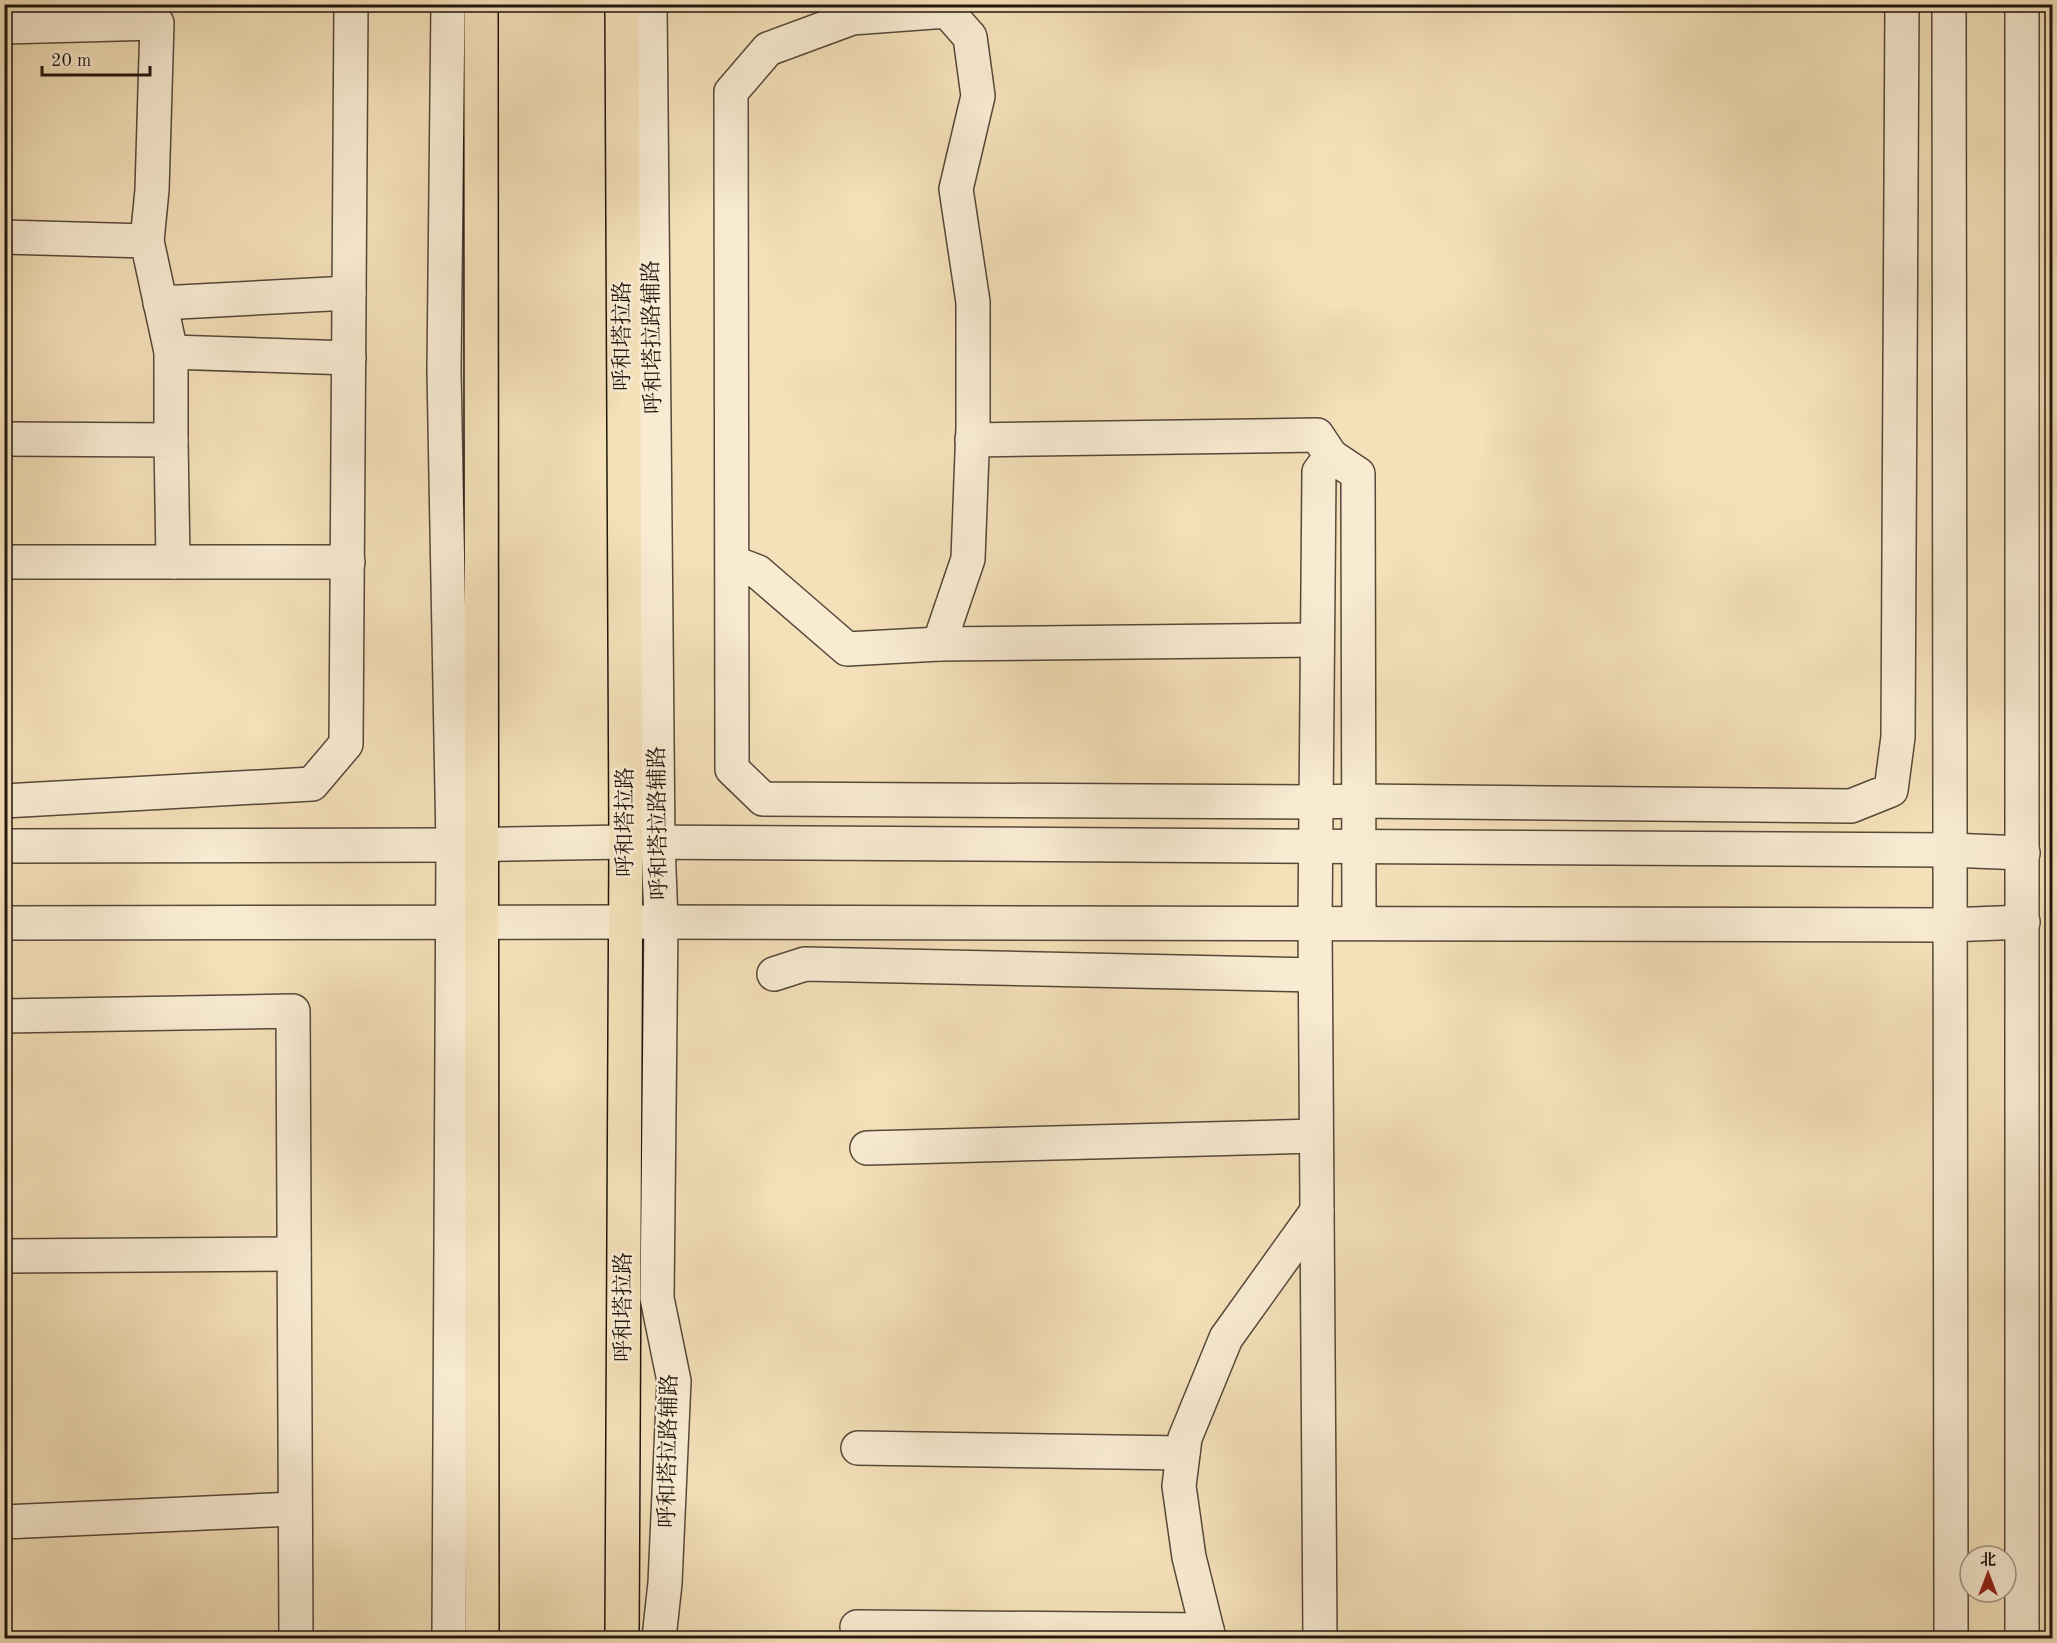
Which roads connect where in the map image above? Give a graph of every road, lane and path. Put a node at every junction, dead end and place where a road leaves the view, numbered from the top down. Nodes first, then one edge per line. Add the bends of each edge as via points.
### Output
1 (351, 4) edge
2 (448, 4) edge
3 (481, 4) edge
4 (622, 4) edge
5 (650, 4) edge
6 (1902, 4) edge
7 (1949, 4) edge
8 (2022, 4) edge
9 (4, 27) edge
10 (1949, 43) junction
11 (1902, 45) junction
12 (4, 237) edge
13 (147, 241) junction
14 (349, 294) junction
15 (160, 303) junction
16 (171, 352) junction
17 (349, 358) junction
18 (4, 439) edge
19 (171, 440) junction
20 (972, 440) junction
21 (1331, 456) junction
22 (4, 562) edge
23 (174, 562) junction
24 (348, 562) junction
25 (732, 562) junction
26 (1317, 640) junction
27 (939, 644) junction
28 (4, 801) edge
29 (1358, 801) junction
30 (1315, 802) junction
31 (626, 843) junction
32 (658, 843) junction
33 (467, 845) junction
34 (4, 846) edge
35 (1315, 847) junction
36 (1359, 847) junction
37 (1949, 850) junction
38 (2023, 853) junction
39 (626, 921) junction
40 (2023, 921) junction
41 (466, 922) junction
42 (661, 922) junction
43 (4, 923) edge
44 (1315, 923) junction
45 (1359, 923) junction
46 (1949, 924) junction
47 (774, 974) dead end
48 (1315, 975) junction
49 (4, 1016) edge
50 (1316, 1136) junction
51 (867, 1148) dead end
52 (1317, 1211) junction
53 (294, 1254) junction
54 (4, 1256) edge
55 (858, 1448) dead end
56 (1183, 1453) junction
57 (295, 1509) junction
58 (4, 1522) edge
59 (857, 1627) dead end
60 (1208, 1634) edge
61 (296, 1638) edge
62 (449, 1638) edge
63 (483, 1638) edge
64 (622, 1638) edge
65 (659, 1638) edge
66 (1320, 1638) edge
67 (1951, 1638) edge
68 (2022, 1638) edge

1 - 14 street
2 - 33 street via 444,371
3 - 33 main road
4 - 31 main road, 呼和塔拉路
5 - 32 street, 呼和塔拉路辅路
6 - 11 street
7 - 10 street
8 - 38 street
9 - 13 street via 157,23
10 - 11 street
10 - 37 street
11 - 29 street via 1898,736 1891,790 1851,806
12 - 13 street
13 - 15 street
14 - 15 street
14 - 17 street
15 - 16 street
16 - 17 street
16 - 19 street
17 - 24 street
18 - 19 street
19 - 23 street
20 - 21 street via 1317,435
20 - 25 street via 973,302 956,189 978,96 970,37 947,12 852,18 768,49 731,92
20 - 27 street via 968,559
21 - 26 street via 1319,472
21 - 29 street via 1358,474
22 - 23 street
23 - 24 street
24 - 28 street via 346,744 312,784
25 - 27 street via 758,573 847,648
25 - 30 street via 732,769 763,799
26 - 27 street
26 - 30 street
29 - 30 street
29 - 36 street
30 - 35 street
31 - 32 street
31 - 33 street
31 - 39 main road, 呼和塔拉路
32 - 35 street
32 - 42 street, 呼和塔拉路辅路
33 - 34 street
33 - 41 main road
35 - 36 street
35 - 44 street
36 - 37 street
36 - 45 street
37 - 38 street
37 - 46 street
38 - 40 street
39 - 41 street
39 - 42 street
39 - 64 main road, 呼和塔拉路
40 - 46 street
40 - 68 street
41 - 43 street
41 - 62 street
41 - 63 main road
42 - 44 street
42 - 65 street, 呼和塔拉路辅路 via 657,1298 674,1381
44 - 45 street
44 - 48 street
45 - 46 street
46 - 67 street
47 - 48 street via 805,964
48 - 50 street
49 - 53 street via 293,1011
50 - 51 street
50 - 52 street
52 - 56 street via 1226,1338 1185,1438
52 - 66 street
53 - 54 street
53 - 57 street
55 - 56 street
56 - 60 street via 1179,1486 1189,1557
57 - 58 street
57 - 61 street
59 - 60 street

